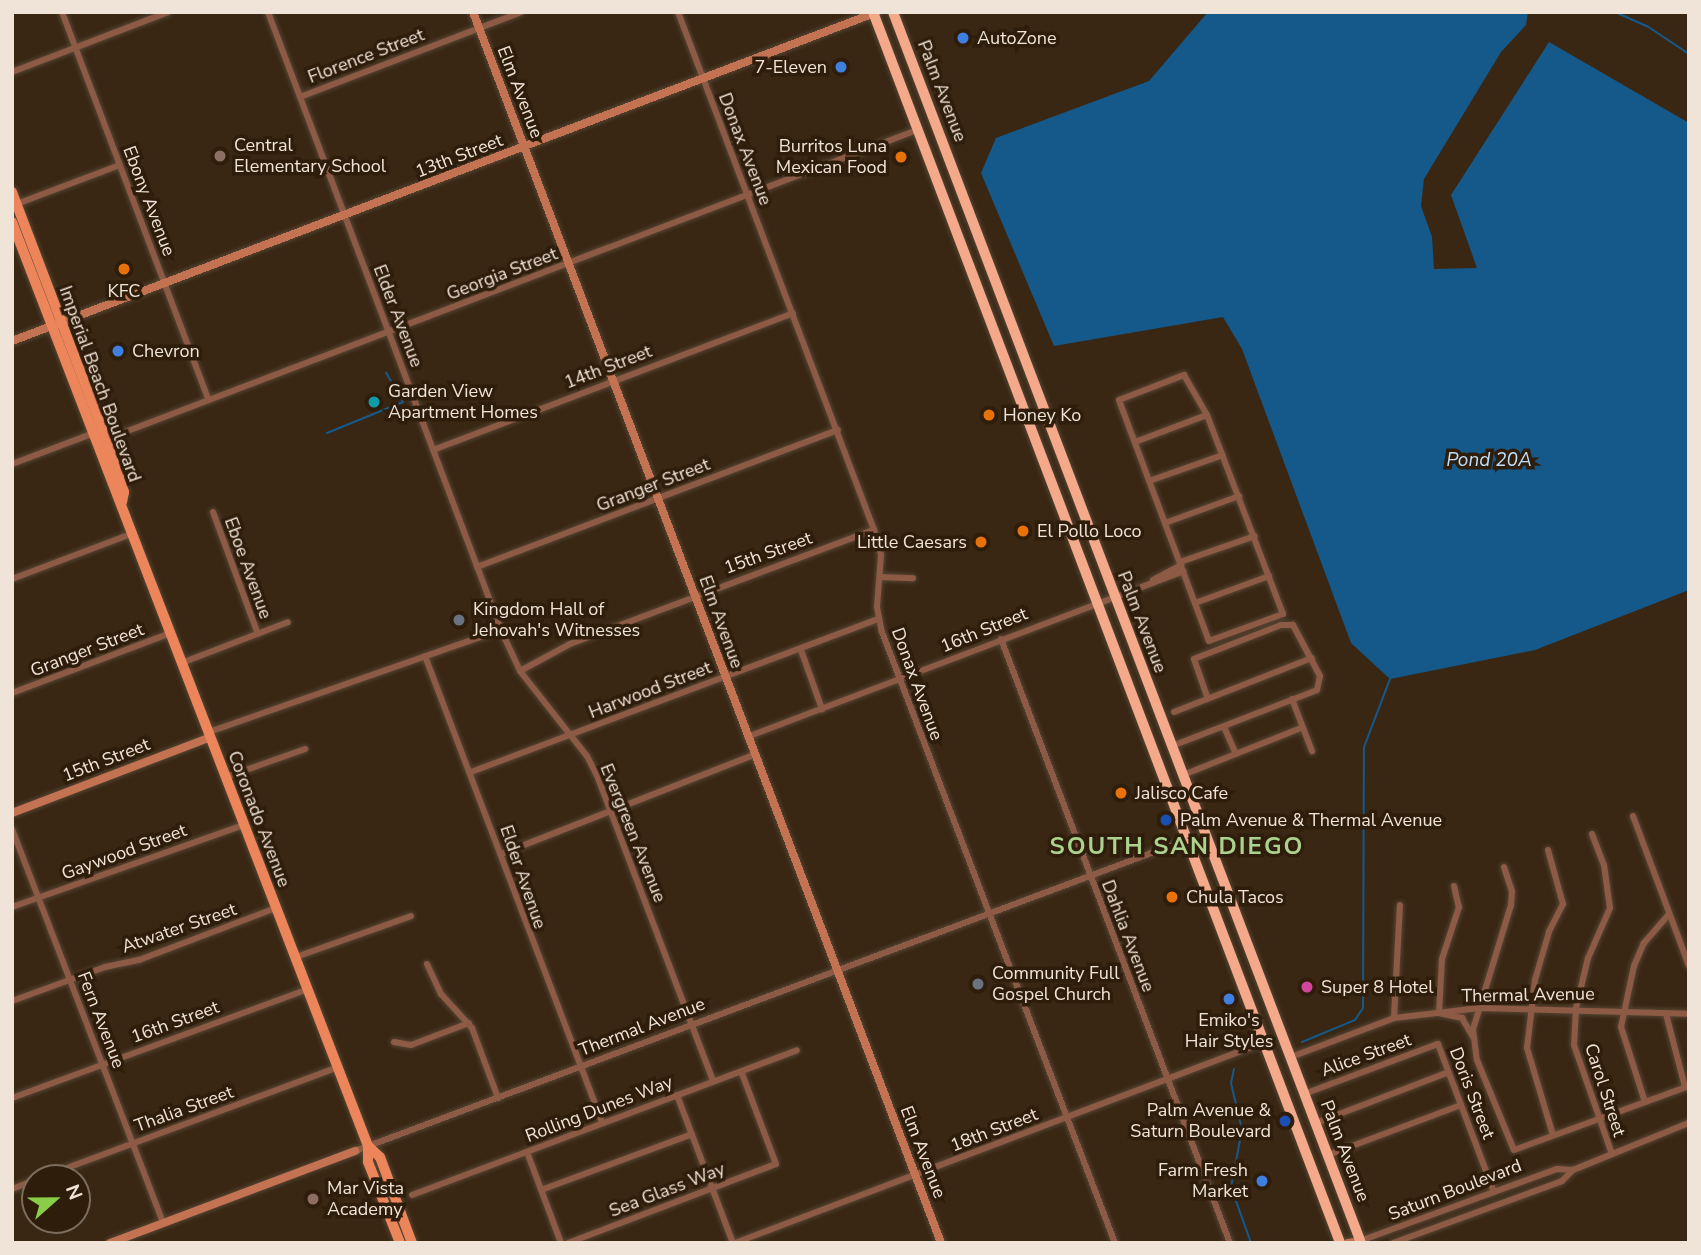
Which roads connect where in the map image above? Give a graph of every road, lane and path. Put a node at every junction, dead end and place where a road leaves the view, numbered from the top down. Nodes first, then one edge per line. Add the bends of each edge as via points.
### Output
1 (62, 12) edge
2 (168, 12) edge
3 (268, 12) edge
4 (473, 12) edge
5 (522, 12) edge
6 (678, 12) edge
7 (893, 12) edge
8 (875, 13) edge
9 (479, 28) junction
10 (75, 48) junction
11 (12, 72) edge
12 (704, 80) junction
13 (300, 97) junction
14 (917, 130) junction
15 (524, 148) junction
16 (120, 165) junction
17 (12, 192) edge
18 (748, 195) junction
19 (15, 205) edge
20 (345, 215) junction
21 (15, 220) edge
22 (568, 263) junction
23 (165, 283) junction
24 (793, 313) junction
25 (62, 322) junction
26 (52, 326) junction
27 (388, 331) junction
28 (12, 341) edge
29 (613, 380) junction
30 (209, 400) junction
31 (1207, 415) junction
32 (838, 430) junction
33 (99, 437) junction
34 (1135, 442) junction
35 (433, 450) junction
36 (1223, 455) junction
37 (12, 464) edge
38 (1149, 481) junction
39 (1239, 496) junction
40 (657, 498) junction
41 (122, 502) joint
42 (212, 512) dead end
43 (1165, 523) junction
44 (874, 530) junction
45 (134, 533) junction
46 (1255, 536) junction
47 (1181, 566) junction
48 (478, 567) junction
49 (880, 576) junction
50 (1269, 576) junction
51 (12, 579) edge
52 (914, 579) dead end
53 (1113, 594) junction
54 (694, 598) junction
55 (1094, 602) junction
56 (1195, 603) junction
57 (879, 619) junction
58 (288, 622) dead end
59 (502, 630) junction
60 (173, 633) junction
61 (258, 634) junction
62 (1000, 639) junction
63 (801, 650) junction
64 (425, 656) junction
65 (1312, 657) junction
66 (184, 662) junction
67 (520, 671) junction
68 (724, 677) junction
69 (900, 680) junction
70 (12, 693) edge
71 (1208, 699) junction
72 (1292, 699) junction
73 (822, 709) junction
74 (1174, 712) dead end
75 (1224, 727) junction
76 (1301, 728) junction
77 (210, 734) junction
78 (570, 735) junction
79 (747, 737) junction
80 (1171, 746) junction
81 (305, 749) dead end
82 (1312, 751) dead end
83 (1235, 752) junction
84 (754, 755) junction
85 (471, 772) junction
86 (1183, 775) junction
87 (226, 777) junction
88 (611, 810) junction
89 (12, 813) edge
90 (1633, 816) dead end
91 (244, 825) junction
92 (12, 829) edge
93 (1592, 834) dead end
94 (1186, 840) junction
95 (1548, 850) dead end
96 (501, 854) junction
97 (1504, 867) dead end
98 (1091, 876) junction
99 (1454, 886) dead end
100 (39, 898) junction
101 (1400, 905) dead end
102 (12, 907) edge
103 (276, 908) junction
104 (989, 914) junction
105 (1669, 914) junction
106 (411, 916) dead end
107 (296, 957) junction
108 (427, 964) dead end
109 (1689, 967) edge
110 (837, 971) junction
111 (70, 978) junction
112 (308, 989) junction
113 (12, 1001) edge
114 (1479, 1008) junction
115 (1529, 1009) junction
116 (1576, 1009) junction
117 (1624, 1011) junction
118 (1439, 1013) junction
119 (1666, 1014) junction
120 (1689, 1014) edge
121 (1394, 1018) junction
122 (469, 1023) junction
123 (692, 1025) junction
124 (1475, 1041) junction
125 (394, 1042) dead end
126 (1262, 1043) junction
127 (1438, 1044) joint
128 (797, 1050) dead end
129 (1291, 1057) junction
130 (103, 1064) junction
131 (338, 1067) junction
132 (580, 1067) junction
133 (741, 1071) junction
134 (1448, 1072) junction
135 (1168, 1079) junction
136 (713, 1081) junction
137 (1687, 1086) edge
138 (1304, 1094) junction
139 (677, 1095) junction
140 (12, 1098) edge
141 (498, 1098) junction
142 (1645, 1102) junction
143 (1461, 1105) junction
144 (1067, 1117) junction
145 (1599, 1119) junction
146 (1316, 1123) junction
147 (1689, 1123) edge
148 (602, 1124) junction
149 (692, 1134) junction
150 (1553, 1135) junction
151 (132, 1142) junction
152 (368, 1146) junction
153 (355, 1151) joint
154 (527, 1152) junction
155 (1612, 1154) junction
156 (1328, 1155) junction
157 (76, 1164) edge
158 (1573, 1170) junction
159 (915, 1175) junction
160 (712, 1188) junction
161 (541, 1190) junction
162 (1494, 1192) junction
163 (412, 1195) dead end
164 (163, 1222) junction
165 (1361, 1242) edge
166 (110, 1243) edge
167 (400, 1243) edge
168 (412, 1243) edge
169 (561, 1243) edge
170 (568, 1243) edge
171 (734, 1243) edge
172 (941, 1243) edge
173 (1115, 1243) edge
174 (1230, 1243) edge
175 (1340, 1243) edge
176 (1348, 1243) edge
177 (1393, 1243) edge

1 - 10 street, Ebony Avenue
2 - 10 street
3 - 13 street, Elder Avenue
4 - 9 street, Elm Avenue
5 - 9 street, Florence Street
6 - 12 street, Donax Avenue
7 - 53 highway, Palm Avenue
8 - 12 street, 13th Street
8 - 14 highway, Palm Avenue
9 - 13 street, Florence Street
9 - 15 street, Elm Avenue
10 - 11 street
10 - 16 street, Ebony Avenue
12 - 15 street, 13th Street
12 - 18 street, Donax Avenue
13 - 20 street, Elder Avenue
14 - 18 street, Georgia Street
14 - 55 highway, Palm Avenue
15 - 20 street, 13th Street
15 - 22 street, Elm Avenue
16 - 19 street
16 - 23 street, Ebony Avenue
17 - 19 main road, Imperial Beach Boulevard
18 - 22 street, Georgia Street
18 - 24 street, Donax Avenue
19 - 21 main road, Imperial Beach Boulevard
20 - 23 street, 13th Street
20 - 27 street, Elder Avenue
21 - 25 main road, Imperial Beach Boulevard
21 - 26 main road, Imperial Beach Boulevard
22 - 27 street, Georgia Street
22 - 29 street, Elm Avenue
23 - 25 street, 13th Street
23 - 30 street, Ebony Avenue
24 - 29 street, 14th Street
24 - 32 street, Donax Avenue
25 - 26 street, 13th Street
25 - 33 main road, Imperial Beach Boulevard
26 - 28 street, 13th Street
26 - 33 main road, Imperial Beach Boulevard
27 - 30 street, Georgia Street
27 - 35 street, Elder Avenue
29 - 35 street, 14th Street
29 - 40 street, Elm Avenue
30 - 33 street, Georgia Street
31 - 34 street
31 - 34 street via 1184,376 1119,400
31 - 36 street
32 - 40 street, Granger Street
32 - 44 street, Donax Avenue
33 - 37 street, Georgia Street
33 - 41 main road, Imperial Beach Boulevard via 116,496
34 - 38 street
35 - 48 street, Elder Avenue
36 - 38 street
36 - 39 street
38 - 43 street
39 - 43 street
39 - 46 street
40 - 48 street, Granger Street
40 - 54 street, Elm Avenue
41 - 45 main road, Coronado Avenue
42 - 61 street, Eboe Avenue
43 - 47 street
44 - 49 street, Donax Avenue via 881,555
44 - 54 street, 15th Street
45 - 51 street
45 - 60 main road, Coronado Avenue
46 - 47 street, 16th Street
46 - 50 street
47 - 53 street, 16th Street
47 - 56 street
48 - 59 street, Elder Avenue
49 - 52 street
49 - 57 street, Donax Avenue
50 - 56 street
50 - 56 street via 1283,614 1209,641
53 - 55 street, 16th Street
53 - 80 highway, Palm Avenue
54 - 67 street, 15th Street via 570,644 530,661
54 - 68 street, Elm Avenue
55 - 62 street, 16th Street
55 - 94 highway, Palm Avenue
57 - 63 street, Harwood Street
57 - 69 street, Donax Avenue
58 - 61 street
59 - 64 street, 15th Street
59 - 67 street, Evergreen Avenue
60 - 66 main road, Coronado Avenue
60 - 70 street, Granger Street
61 - 66 street
62 - 69 street, 16th Street
62 - 98 street, Dahlia Avenue
63 - 68 street, Harwood Street
63 - 73 street
64 - 77 street, 15th Street
64 - 85 street, Elder Avenue
65 - 71 street
65 - 71 street via 1293,625 1281,625 1194,659
65 - 72 street via 1320,686
66 - 77 main road, Coronado Avenue
67 - 78 street, Evergreen Avenue
68 - 78 street, Harwood Street
68 - 79 street, Elm Avenue
69 - 73 street, 16th Street
69 - 104 street, Donax Avenue
71 - 74 street
72 - 75 street
72 - 76 street
73 - 79 street, 16th Street
75 - 80 street
75 - 83 street
76 - 82 street
76 - 83 street
77 - 87 main road, Coronado Avenue
77 - 89 street, 15th Street
78 - 85 street, Harwood Street
78 - 88 street, Evergreen Avenue via 587,756
79 - 84 street, Elm Avenue
80 - 86 highway, Palm Avenue
81 - 87 street
83 - 86 street
84 - 88 street
84 - 110 street, Elm Avenue
85 - 96 street, Elder Avenue
86 - 129 highway, Palm Avenue
87 - 91 main road, Coronado Avenue
88 - 96 street
88 - 123 street, Evergreen Avenue
90 - 105 street
91 - 100 street, Gaywood Street
91 - 103 main road, Coronado Avenue
92 - 100 street, Fern Avenue
93 - 116 street, Carol Street via 1611,891 1610,908 1588,958
94 - 98 street, Thermal Avenue
94 - 126 highway, Palm Avenue
95 - 115 street via 1563,904 1549,932
96 - 132 street, Elder Avenue
97 - 114 street via 1513,891 1511,905
98 - 104 street, Thermal Avenue
98 - 135 street, Dahlia Avenue
99 - 118 street via 1459,907 1442,959
100 - 102 street, Gaywood Street
100 - 111 street, Fern Avenue
101 - 121 street
103 - 107 main road, Coronado Avenue
103 - 111 street, Atwater Street via 138,960
104 - 110 street, Thermal Avenue
104 - 144 street, Donax Avenue
105 - 109 street
105 - 117 street via 1644,943
106 - 107 street
107 - 112 main road, Coronado Avenue
108 - 122 street via 441,994
110 - 123 street, Thermal Avenue
110 - 159 street, Elm Avenue
111 - 113 street, Atwater Street
111 - 130 street, Fern Avenue
112 - 130 street, 16th Street
112 - 131 main road, Coronado Avenue
114 - 115 street, Thermal Avenue
114 - 118 street, Thermal Avenue
114 - 124 street
115 - 116 street, Thermal Avenue
115 - 150 street via 1529,1062
116 - 117 street, Thermal Avenue
116 - 145 street, Carol Street via 1576,1058
117 - 119 street, Thermal Avenue
117 - 142 street via 1624,1045
118 - 121 street, Thermal Avenue
118 - 124 street via 1462,1018
119 - 120 street, Thermal Avenue
119 - 137 street
121 - 129 street, Thermal Avenue
122 - 125 street via 411,1045
122 - 141 street
123 - 132 street, Thermal Avenue
123 - 136 street, Evergreen Avenue
124 - 150 street via 1477,1060 1514,1150
126 - 135 street, 18th Street
126 - 175 highway, Palm Avenue
127 - 134 street, Doris Street
127 - 138 street, Alice Street
128 - 133 street, Rolling Dunes Way
129 - 138 highway, Palm Avenue
130 - 140 street, 16th Street
130 - 151 street, Fern Avenue
131 - 151 street, Thalia Street
131 - 152 main road, Coronado Avenue
132 - 141 street, Thermal Avenue
132 - 148 street, Elder Avenue
133 - 136 street, Rolling Dunes Way
133 - 160 street, Sea Glass Way via 776,1164
134 - 143 street, Doris Street
134 - 146 street
135 - 144 street, 18th Street
135 - 174 street, Dahlia Avenue
136 - 139 street, Rolling Dunes Way
137 - 142 street
138 - 146 highway, Palm Avenue
139 - 148 street, Rolling Dunes Way
139 - 149 street
141 - 152 street, Thermal Avenue
142 - 145 street
143 - 156 street
143 - 162 street, Doris Street
144 - 159 street, 18th Street
144 - 173 street, Donax Avenue
145 - 150 street
145 - 155 street, Carol Street
146 - 156 highway, Palm Avenue
147 - 155 street, Saturn Boulevard
148 - 154 street, Rolling Dunes Way
149 - 160 street
149 - 161 street
151 - 157 street, Thalia Street
151 - 164 street, Fern Avenue
152 - 153 street, Thermal Avenue
152 - 167 main road, Coronado Avenue via 368,1162
152 - 168 main road, Coronado Avenue via 380,1157
153 - 164 street, Thermal Avenue
154 - 161 street
154 - 163 street, Rolling Dunes Way
155 - 158 street, Saturn Boulevard
156 - 165 highway, Palm Avenue
158 - 162 street, Saturn Boulevard via 1557,1169
158 - 177 street, Saturn Boulevard via 1562,1181
159 - 171 street, 18th Street
159 - 172 street, Elm Avenue
160 - 170 street, Sea Glass Way
160 - 171 street
161 - 169 street
162 - 165 street, Saturn Boulevard
164 - 166 street, Thermal Avenue
165 - 176 street, Saturn Boulevard

